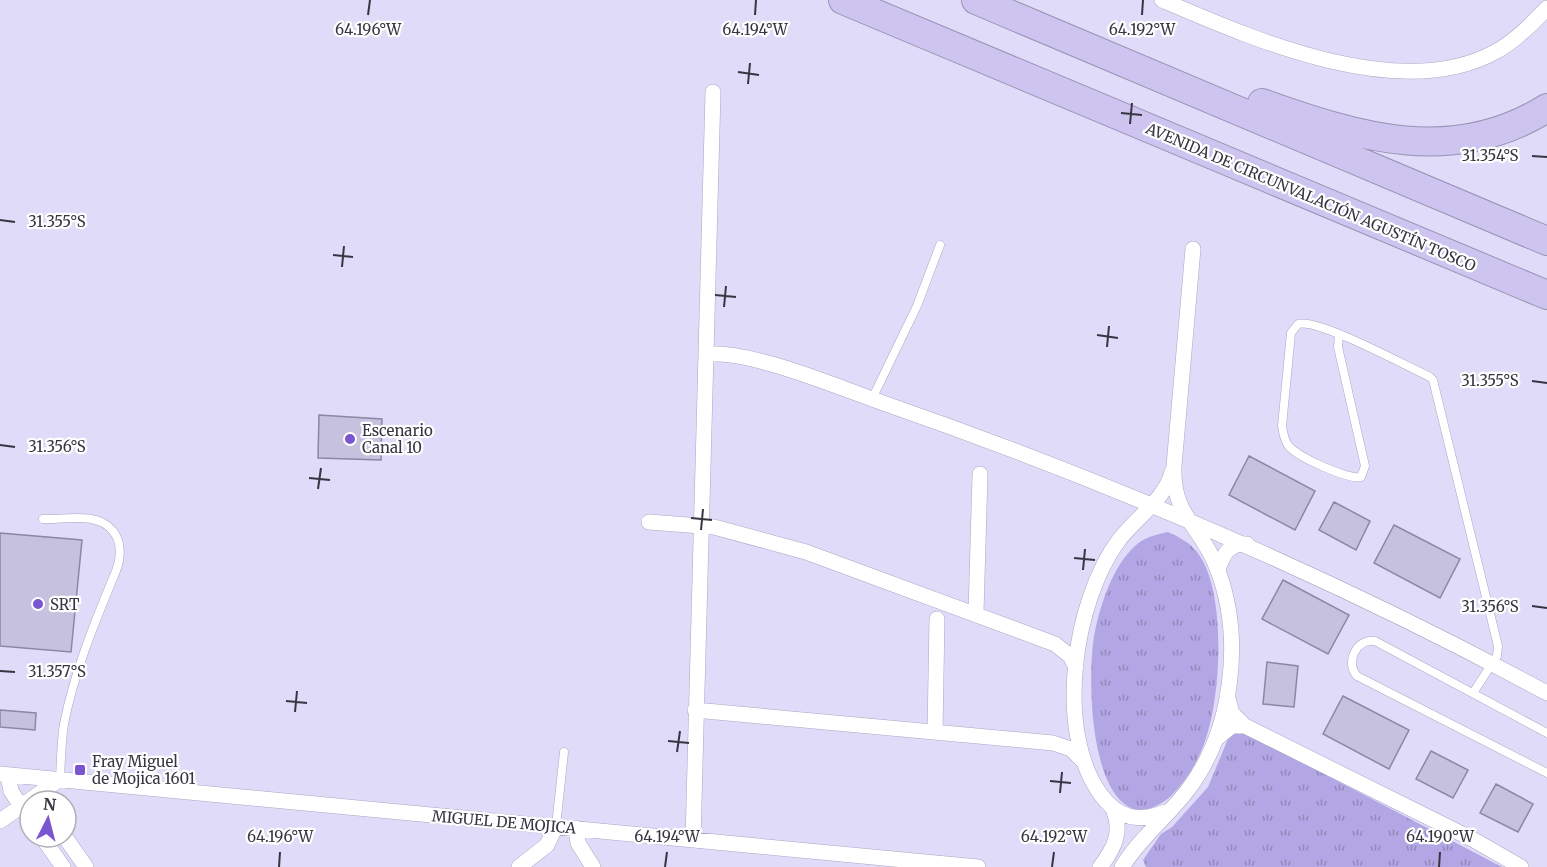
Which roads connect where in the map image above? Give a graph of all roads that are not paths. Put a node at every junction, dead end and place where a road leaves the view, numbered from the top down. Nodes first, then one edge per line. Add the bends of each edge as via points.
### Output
1 (843, 0) edge
2 (976, 0) edge
3 (1162, 0) edge
4 (1547, 8) edge
5 (713, 92) dead end
6 (1547, 108) edge
7 (1547, 241) edge
8 (940, 245) dead end
9 (1193, 249) dead end
10 (1542, 295) edge
11 (1340, 334) junction
12 (706, 354) junction
13 (872, 399) junction
14 (1174, 466) junction
15 (980, 474) dead end
16 (1122, 491) junction
17 (1149, 506) junction
18 (43, 519) dead end
19 (649, 522) dead end
20 (1190, 522) junction
21 (700, 525) junction
22 (1130, 527) junction
23 (1250, 545) junction
24 (1218, 570) junction
25 (976, 613) junction
26 (937, 619) dead end
27 (1082, 627) junction
28 (1055, 644) junction
29 (1491, 663) junction
30 (1076, 666) junction
31 (1473, 693) junction
32 (1547, 693) edge
33 (1227, 694) junction
34 (695, 710) junction
35 (1076, 715) junction
36 (1245, 726) junction
37 (935, 732) junction
38 (1547, 733) edge
39 (1216, 739) junction
40 (1053, 743) junction
41 (564, 752) dead end
42 (1086, 764) junction
43 (1547, 773) edge
44 (4, 775) edge
45 (29, 776) junction
46 (60, 779) junction
47 (33, 789) edge
48 (48, 789) edge
49 (5, 795) edge
50 (18, 805) edge
51 (18, 808) edge
52 (1113, 809) junction
53 (1168, 811) junction
54 (0, 820) edge
55 (556, 826) junction
56 (576, 828) junction
57 (693, 840) junction
58 (50, 849) edge
59 (73, 849) edge
60 (63, 867) edge
61 (86, 867) edge
62 (519, 867) edge
63 (593, 867) edge
64 (978, 867) edge
65 (1100, 867) edge
66 (1122, 867) edge
67 (1521, 867) edge

1 - 10 highway, AVENIDA DE CIRCUNVALACIÓN AGUSTÍN TOSCO
2 - 6 highway via 1070,24 1248,99 1368,135 1424,142 1466,140 1514,127
2 - 7 highway
3 - 4 street via 1235,31 1332,61 1386,72 1462,65 1526,31
5 - 12 street
8 - 13 lane via 917,306
9 - 14 street
11 - 11 lane via 1338,347 1365,466 1361,477 1354,479 1293,451 1282,426 1293,327 1309,322
11 - 29 lane via 1433,380 1498,646
12 - 13 street via 742,356
12 - 21 street
13 - 16 street
14 - 17 street via 1168,482
14 - 20 street via 1174,492
15 - 25 street
16 - 17 street
16 - 22 street via 1133,507
17 - 20 street
17 - 22 street
18 - 46 lane via 78,518 104,523 119,541 120,555 81,656 64,723
19 - 21 street
20 - 23 street
20 - 24 street
21 - 25 street via 806,552
21 - 34 street
22 - 27 street via 1102,567
23 - 24 street via 1233,546 1226,551
23 - 29 street
24 - 33 street via 1229,630
25 - 28 street
26 - 37 street
27 - 28 street via 1075,638
27 - 30 street
28 - 30 street
29 - 31 lane
29 - 32 street
30 - 35 street
31 - 38 lane
31 - 43 lane via 1375,641 1360,643 1351,662 1357,676
33 - 36 street via 1232,713
33 - 39 street
34 - 37 street
34 - 57 street
35 - 40 street via 1069,736
35 - 42 street
36 - 39 street via 1232,726
36 - 67 street
37 - 40 street
39 - 53 street via 1187,791
40 - 42 street via 1071,749
41 - 55 lane
42 - 52 street via 1101,795
44 - 45 street, MIGUEL DE MOJICA
44 - 49 street
45 - 46 street, MIGUEL DE MOJICA
45 - 47 street
46 - 48 street
46 - 55 street, MIGUEL DE MOJICA
49 - 50 street
51 - 54 street
52 - 53 street via 1138,818
52 - 65 street via 1118,834
53 - 66 street
55 - 56 street, MIGUEL DE MOJICA
55 - 62 street via 547,845
56 - 57 street, MIGUEL DE MOJICA
56 - 63 street via 578,843
57 - 64 street, MIGUEL DE MOJICA
58 - 60 street
59 - 61 street

